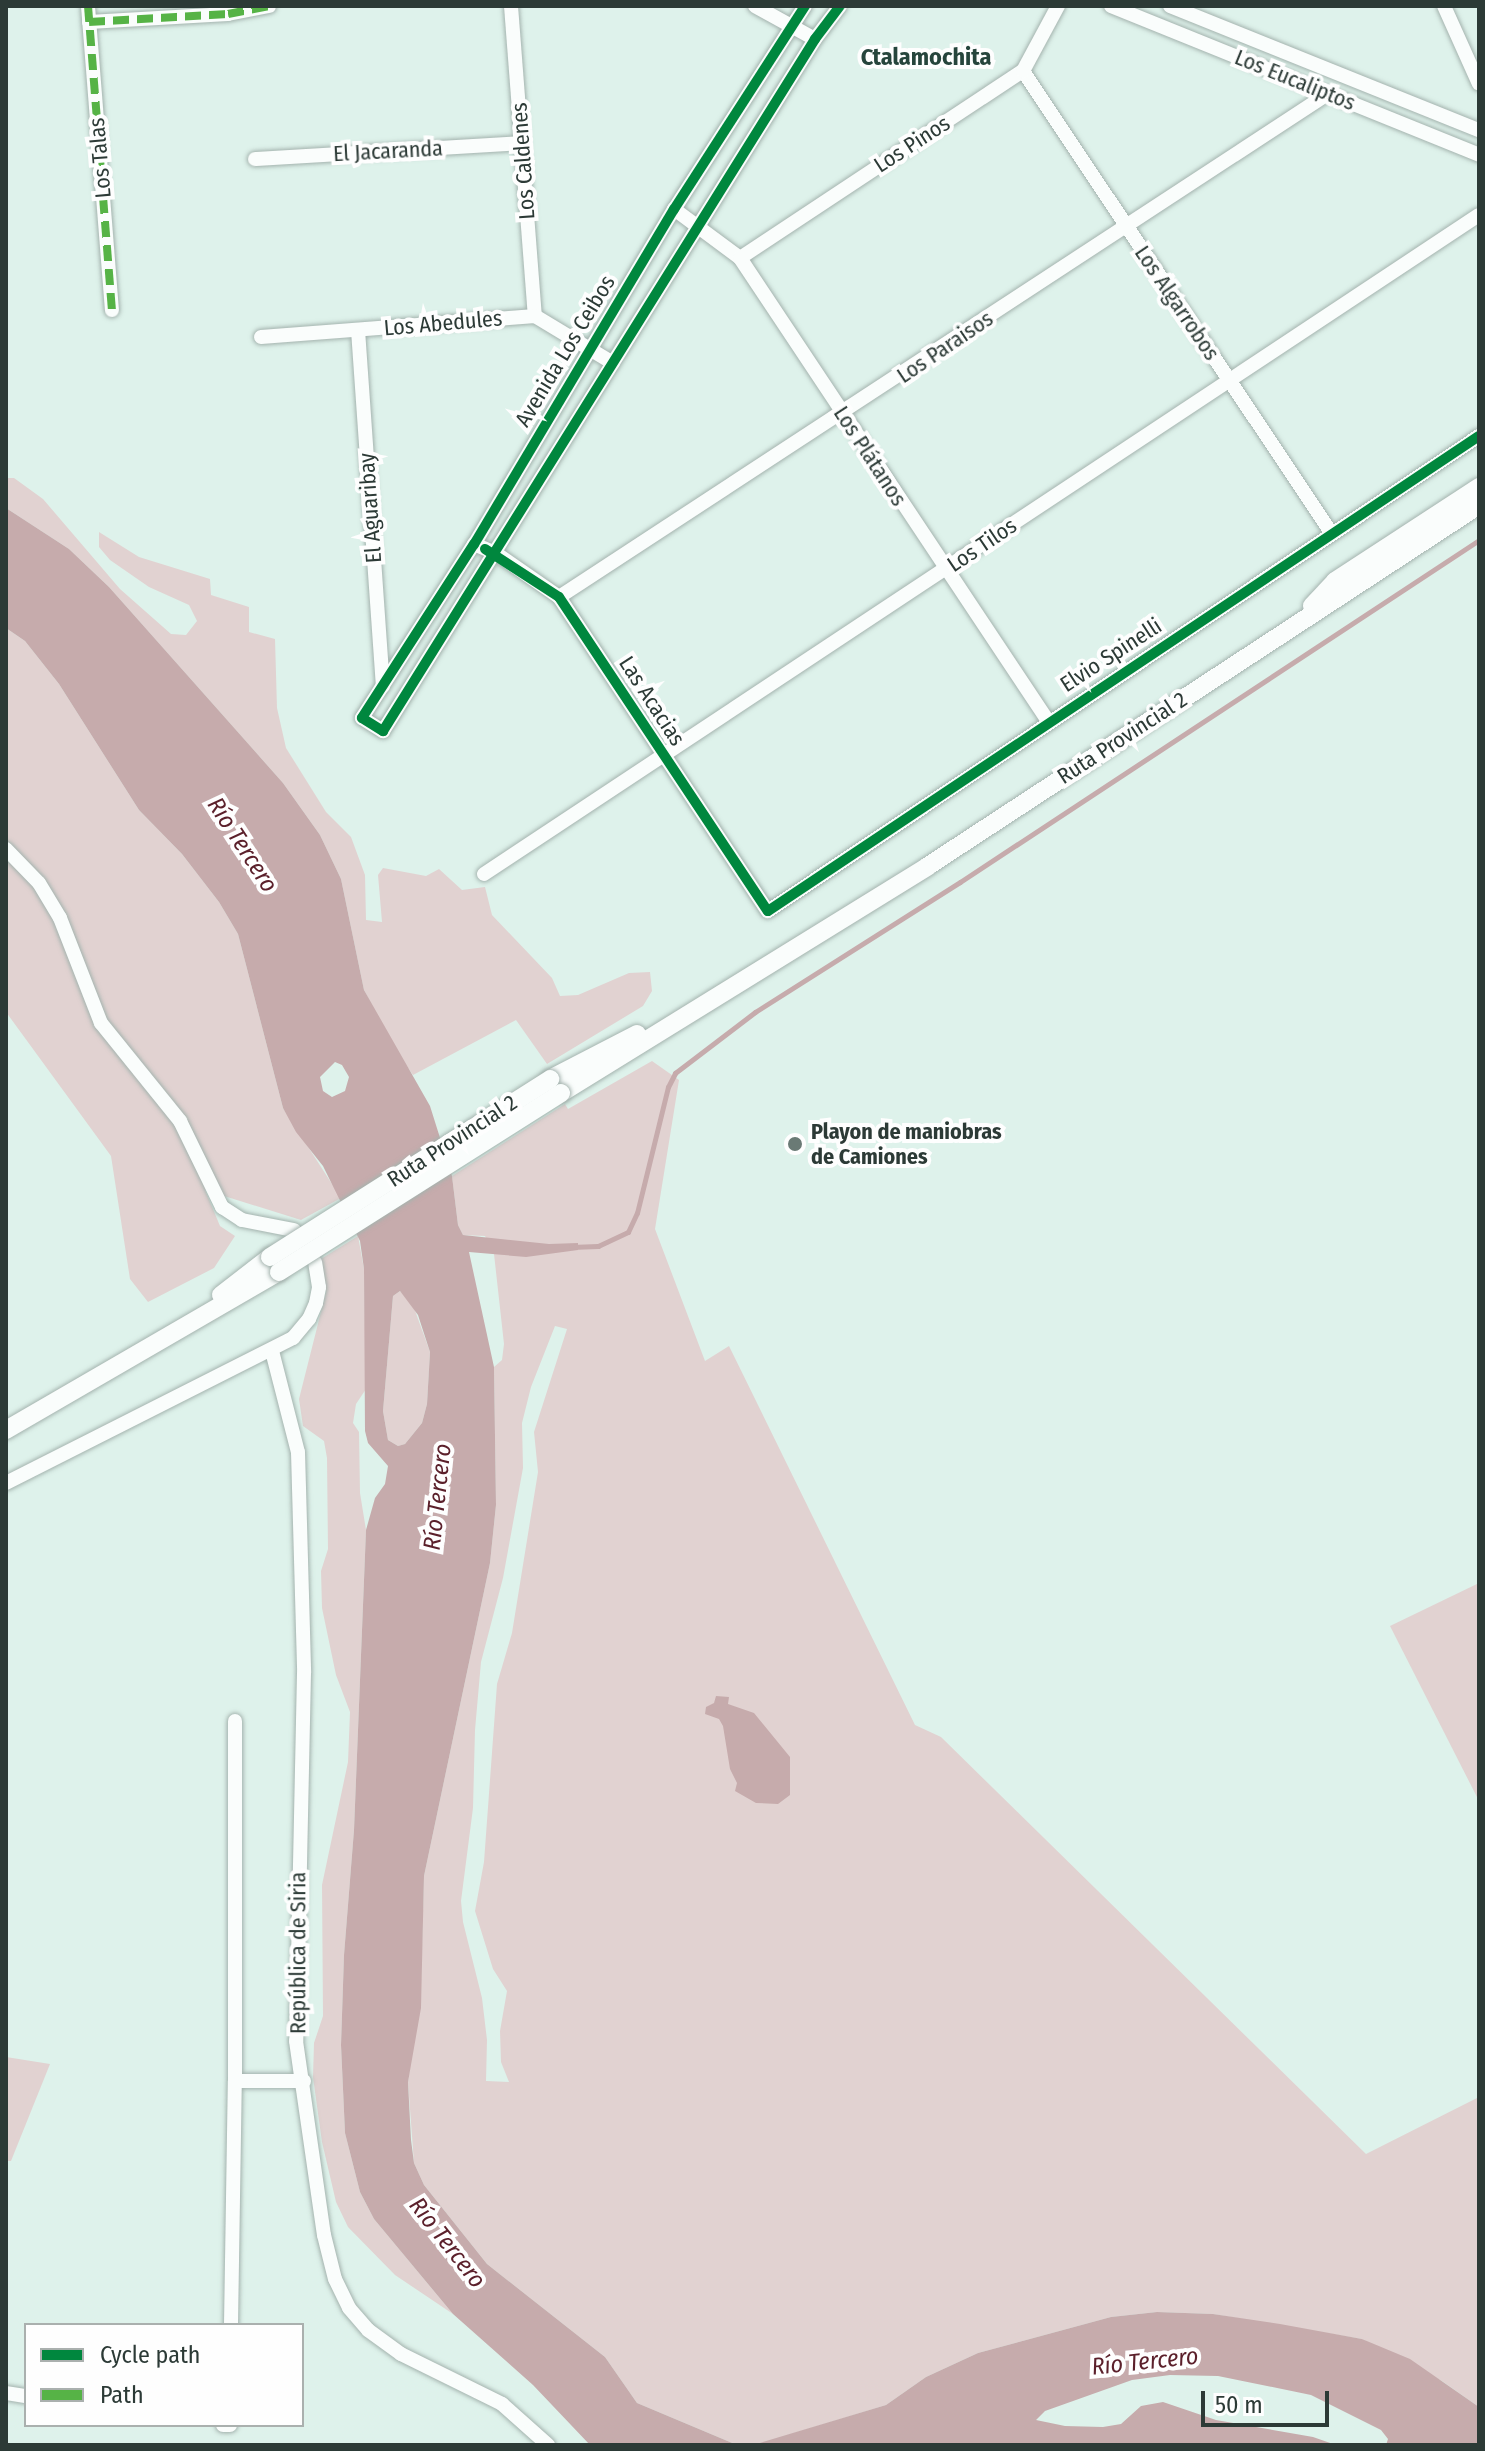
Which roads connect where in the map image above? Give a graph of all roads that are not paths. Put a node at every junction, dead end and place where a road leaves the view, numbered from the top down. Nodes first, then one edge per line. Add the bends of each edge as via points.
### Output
1 (88, 6) edge
2 (269, 6) edge
3 (511, 6) edge
4 (755, 6) edge
5 (805, 6) edge
6 (840, 6) edge
7 (1058, 6) edge
8 (1114, 6) edge
9 (1170, 6) edge
10 (1444, 6) edge
11 (89, 22) junction
12 (790, 25) junction
13 (815, 39) junction
14 (1023, 71) junction
15 (1479, 84) edge
16 (1329, 93) junction
17 (1479, 130) edge
18 (521, 143) junction
19 (1479, 155) edge
20 (255, 159) dead end
21 (674, 209) junction
22 (1479, 215) edge
23 (699, 225) junction
24 (1126, 226) junction
25 (740, 258) junction
26 (112, 310) dead end
27 (535, 316) junction
28 (358, 330) junction
29 (261, 337) dead end
30 (590, 350) junction
31 (613, 363) junction
32 (1229, 381) junction
33 (843, 414) junction
34 (1479, 436) edge
35 (1479, 487) edge
36 (1479, 505) edge
37 (1332, 534) junction
38 (474, 544) junction
39 (497, 554) junction
40 (945, 570) junction
41 (559, 597) junction
42 (1294, 626) junction
43 (383, 686) junction
44 (1048, 721) junction
45 (664, 757) junction
46 (6, 849) edge
47 (484, 874) dead end
48 (768, 911) joint
49 (294, 1230) dead end
50 (315, 1262) dead end
51 (272, 1351) junction
52 (6, 1430) edge
53 (6, 1483) edge
54 (235, 1721) dead end
55 (235, 2081) junction
56 (304, 2081) junction
57 (231, 2323) edge
58 (548, 2445) edge

1 - 11 street, Los Talas
2 - 11 street via 228,14
3 - 18 street, Los Caldenes
4 - 12 street
5 - 12 street, Avenida Los Ceibos
6 - 13 street
7 - 14 street, Los Pinos
8 - 16 street, Los Eucaliptos
9 - 17 street, Los Eucaliptos
10 - 15 street
11 - 26 street, Los Talas
12 - 13 street
12 - 21 street, Avenida Los Ceibos
13 - 23 street
14 - 24 street, Los Algarrobos
14 - 25 street, Los Pinos
16 - 19 street, Los Eucaliptos
16 - 24 street, Los Paraisos
18 - 20 street, El Jacaranda
18 - 27 street, Los Caldenes
21 - 23 street, Los Plátanos
21 - 30 street, Avenida Los Ceibos
22 - 32 street, Los Tilos
23 - 25 street, Los Plátanos
23 - 31 street
24 - 32 street, Los Algarrobos
24 - 33 street, Los Paraisos
25 - 33 street, Los Plátanos
27 - 28 street, Los Abedules
27 - 30 street
28 - 29 street, Los Abedules
28 - 43 street, El Aguaribay
30 - 31 street
30 - 38 street, Avenida Los Ceibos
31 - 39 street
32 - 37 street, Los Algarrobos
32 - 40 street, Los Tilos
33 - 40 street, Los Plátanos
33 - 41 street, Los Paraisos
34 - 37 street, Elvio Spinelli
35 - 42 main road via 1335,581
36 - 42 main road, Ruta Provincial 2
37 - 44 street, Elvio Spinelli
38 - 39 street, Las Acacias
38 - 43 street, Avenida Los Ceibos
39 - 41 street, Las Acacias
39 - 43 street, Avenida Los Ceibos via 383,731 362,718
40 - 44 street, Los Plátanos
40 - 45 street, Los Tilos
41 - 45 street, Las Acacias
42 - 52 main road, Ruta Provincial 2, bridge via 928,866 764,968 555,1086 158,1342
44 - 48 street, Elvio Spinelli
45 - 47 street, Los Tilos
45 - 48 street, Las Acacias
46 - 49 street via 53,906 101,1023 180,1121 222,1207 242,1220
50 - 51 street via 319,1287 309,1319
51 - 53 street
51 - 56 street, República de Siria via 298,1452 304,1673 296,2041
54 - 55 street
55 - 56 street
55 - 57 street
56 - 58 street, República de Siria via 324,2235 349,2308 401,2354 502,2404

